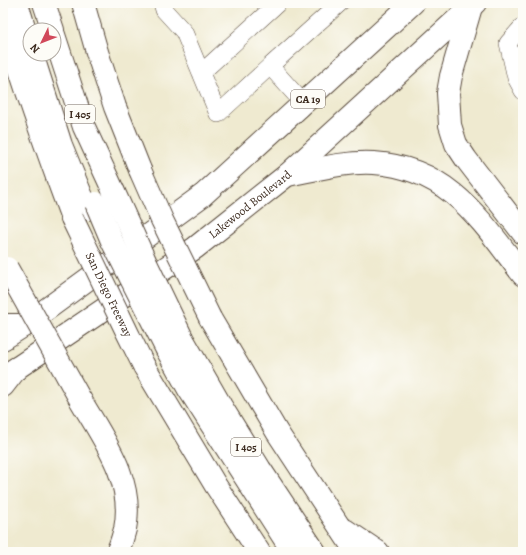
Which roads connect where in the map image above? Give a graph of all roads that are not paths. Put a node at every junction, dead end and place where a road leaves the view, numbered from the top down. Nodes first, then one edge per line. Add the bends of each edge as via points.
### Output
1 (17, 3) edge
2 (28, 3) edge
3 (44, 3) edge
4 (83, 3) edge
5 (162, 3) edge
6 (278, 3) edge
7 (340, 3) edge
8 (413, 3) edge
9 (473, 5) edge
10 (3, 15) edge
11 (23, 22) edge
12 (34, 22) edge
13 (50, 22) edge
14 (523, 26) edge
15 (62, 60) edge
16 (35, 62) edge
17 (45, 62) edge
18 (270, 66) junction
19 (3, 70) edge
20 (201, 73) junction
21 (523, 91) edge
22 (304, 104) junction
23 (46, 150) junction
24 (286, 175) junction
25 (85, 210) junction
26 (523, 233) edge
27 (5, 264) edge
28 (523, 275) edge
29 (3, 324) edge
30 (25, 325) junction
31 (3, 339) edge
32 (163, 352) junction
33 (10, 372) edge
34 (3, 386) edge
35 (340, 528) junction
36 (117, 552) edge
37 (260, 552) edge
38 (279, 552) edge
39 (293, 552) edge
40 (315, 552) edge
41 (356, 552) edge
42 (378, 552) edge

1 - 11 main road
2 - 12 main road
3 - 13 main road
4 - 35 main road, bridge via 115,107 162,220 210,318 277,432
5 - 20 lane via 164,10 184,32
6 - 20 lane
7 - 18 lane
8 - 22 main road, CA 19
9 - 24 main road, Lakewood Boulevard
9 - 26 main road via 451,76 448,93 450,125 456,144 466,159
10 - 23 main road, San Diego Freeway / I 405 via 19,72
14 - 21 lane via 508,43 516,78
15 - 32 main road, San Diego Freeway / I 405, bridge via 84,127 146,263
16 - 25 main road
17 - 25 main road via 68,130
18 - 20 lane via 218,114
18 - 22 lane
19 - 23 main road
22 - 30 main road, CA 19 via 203,195
23 - 25 main road, San Diego Freeway / I 405
24 - 28 main road via 336,166 373,163 395,166 424,175 452,192 476,215
24 - 33 main road, Lakewood Boulevard via 195,248
25 - 32 main road, San Diego Freeway / I 405, bridge via 128,334
27 - 36 main road, bridge via 119,468 124,486 127,517
29 - 30 main road
30 - 31 main road, CA 19
32 - 37 main road, San Diego Freeway / I 405 via 216,486
32 - 38 main road via 230,477
32 - 39 main road
32 - 40 main road, San Diego Freeway / I 405 via 221,406
33 - 34 main road, Lakewood Boulevard
35 - 41 main road
35 - 42 main road

